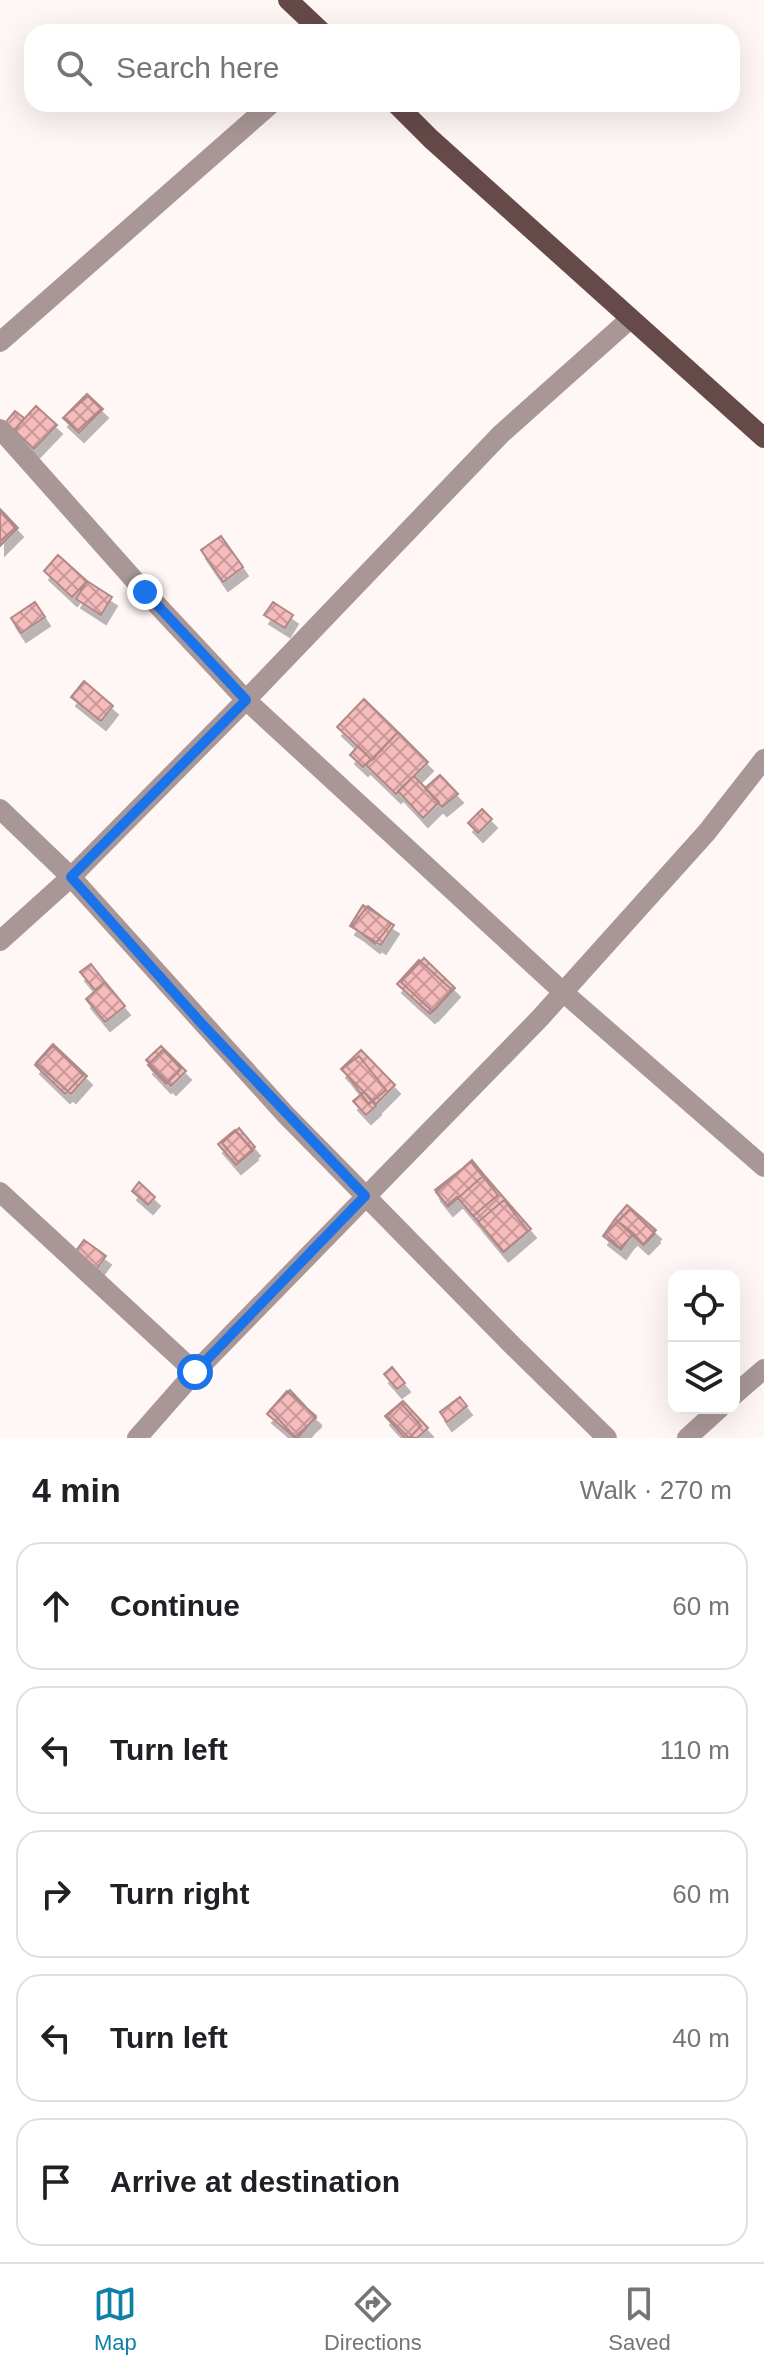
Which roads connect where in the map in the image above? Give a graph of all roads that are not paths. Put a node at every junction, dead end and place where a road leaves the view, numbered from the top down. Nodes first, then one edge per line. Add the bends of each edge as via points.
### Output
1 (294, 2) edge
2 (315, 24) edge
3 (262, 112) edge
4 (404, 112) edge
5 (630, 319) junction
6 (0, 342) edge
7 (0, 429) edge
8 (764, 438) edge
9 (246, 700) junction
10 (764, 759) edge
11 (0, 809) edge
12 (71, 877) junction
13 (0, 941) edge
14 (563, 992) junction
15 (764, 1167) edge
16 (0, 1192) edge
17 (365, 1196) junction
18 (764, 1369) edge
19 (195, 1372) junction
20 (740, 1390) edge
21 (713, 1414) edge
22 (137, 1438) edge
23 (607, 1438) edge
24 (687, 1438) edge

1 - 2 main road
3 - 6 street
4 - 5 main road
5 - 8 main road
5 - 9 street via 501,434
7 - 9 street
9 - 12 street
9 - 14 street
10 - 14 street via 707,832
11 - 12 street
12 - 13 street
12 - 17 street
14 - 15 street
14 - 17 street
16 - 19 street
17 - 19 street
17 - 23 street
18 - 20 street
19 - 22 street
21 - 24 street

